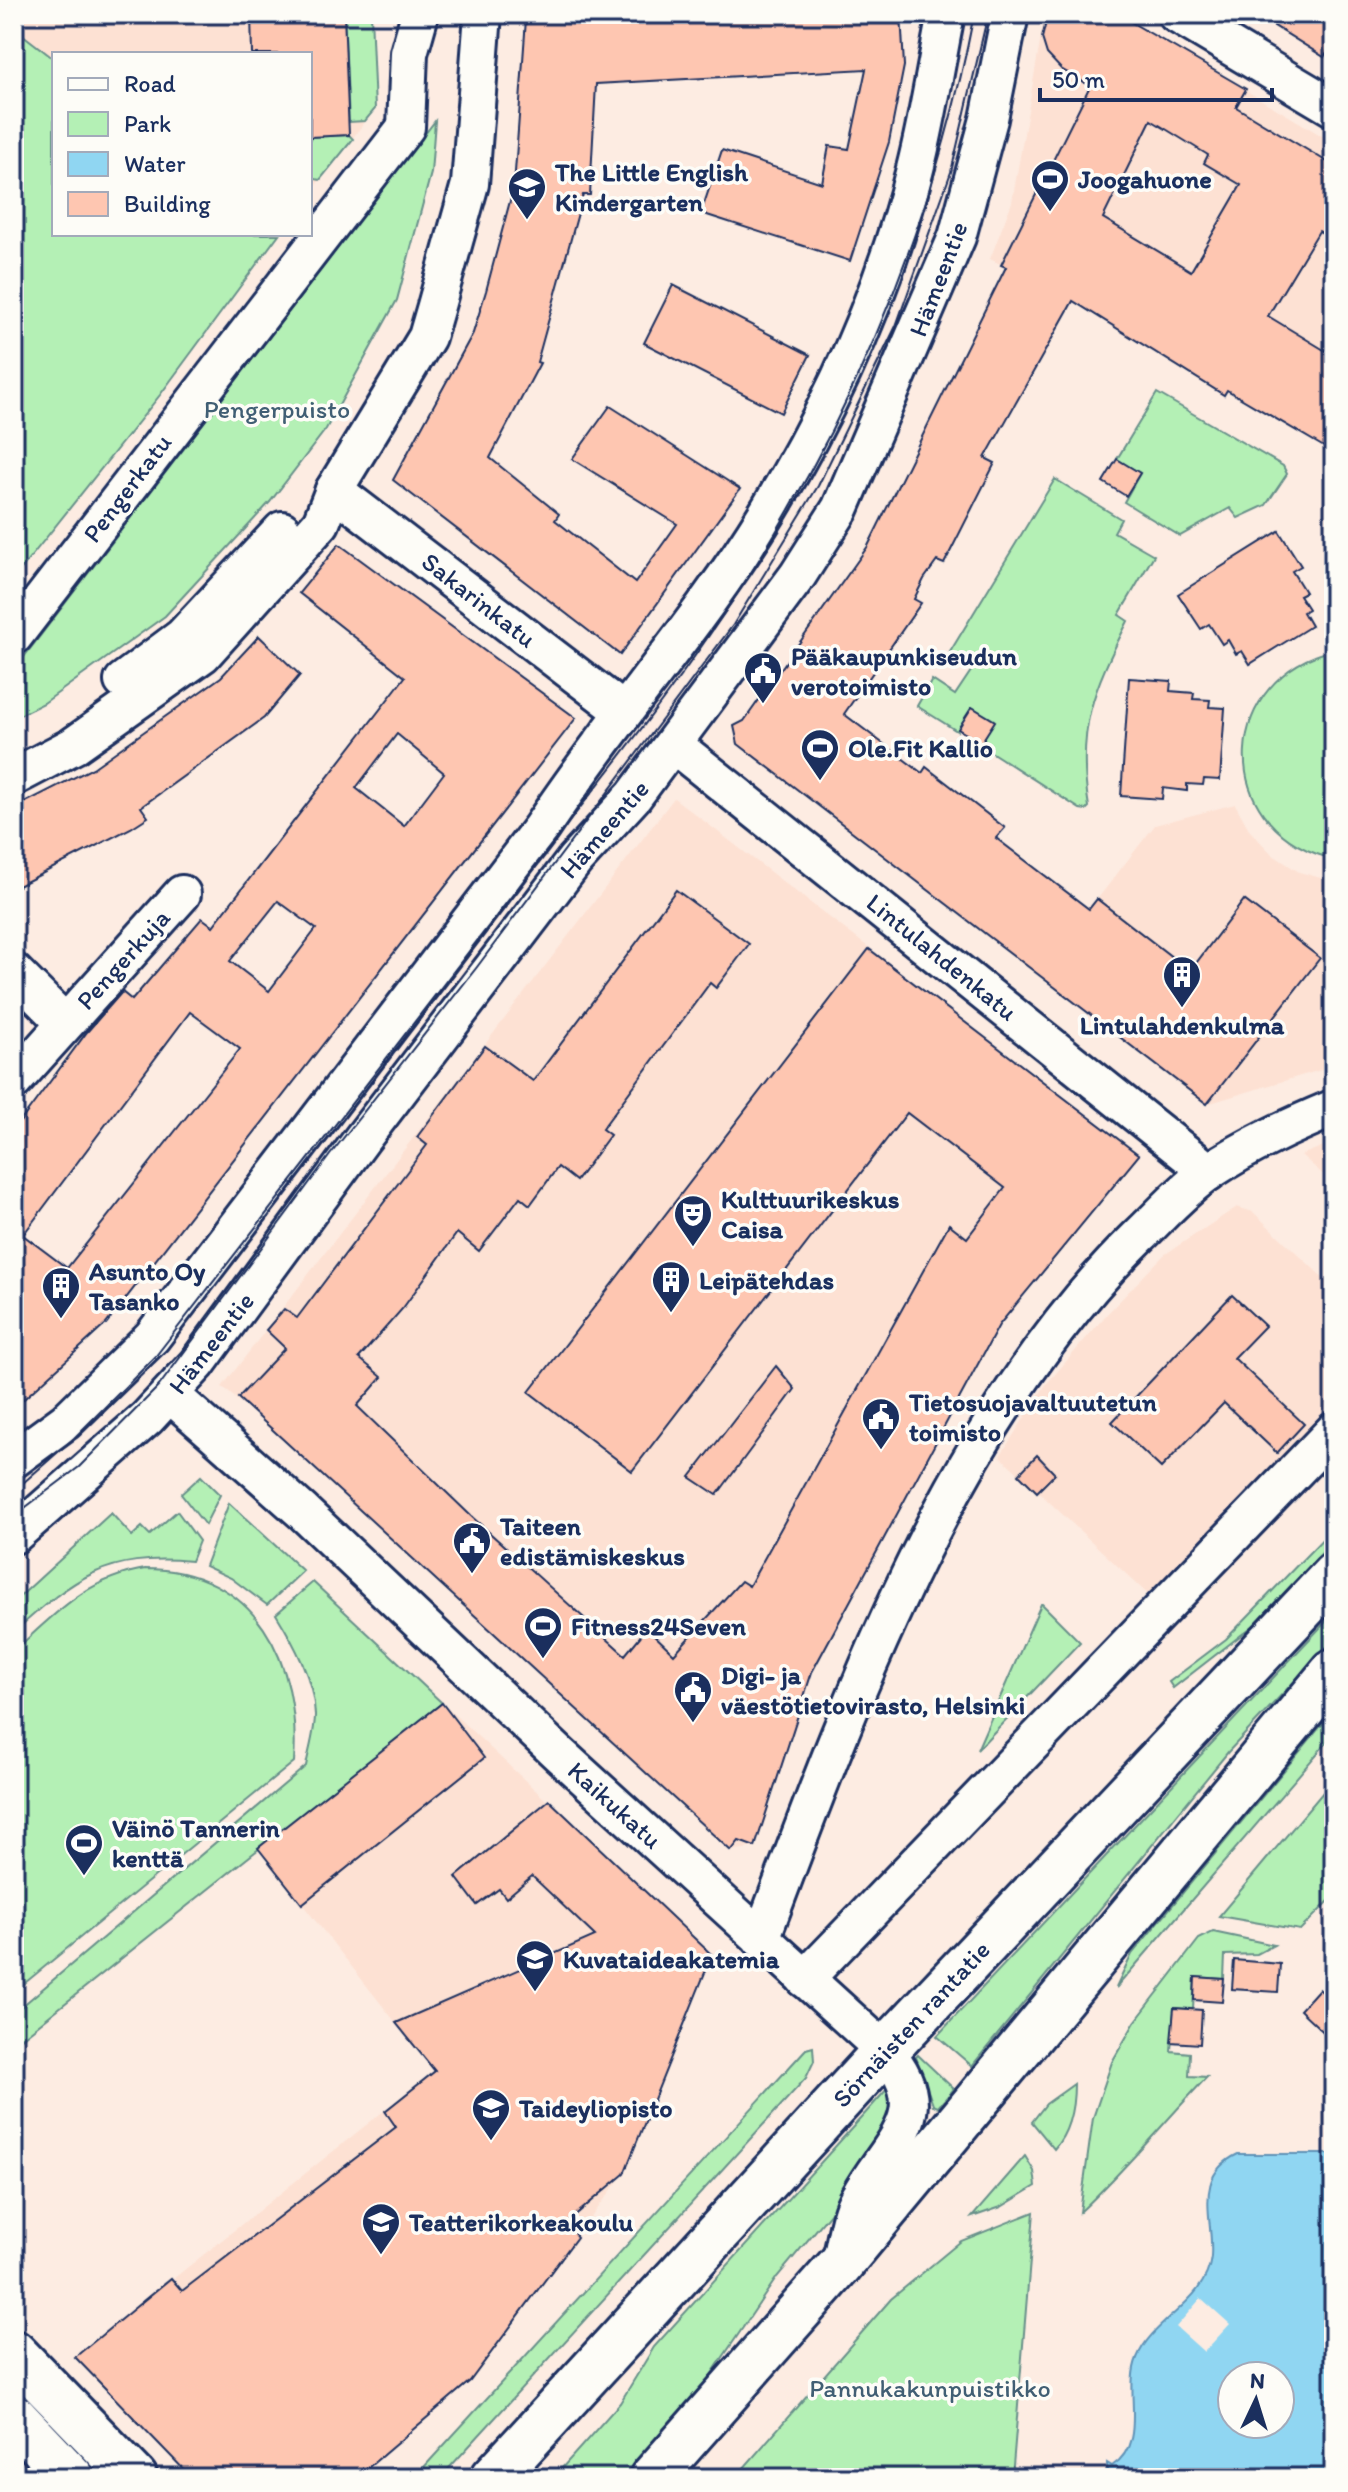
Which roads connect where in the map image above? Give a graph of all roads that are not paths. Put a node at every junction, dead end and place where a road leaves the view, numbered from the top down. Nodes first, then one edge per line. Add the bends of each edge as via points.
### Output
1 (420, 14) edge
2 (483, 14) edge
3 (946, 14) edge
4 (1010, 14) edge
5 (1176, 14) edge
6 (1334, 108) edge
7 (334, 490) junction
8 (14, 636) edge
9 (623, 711) junction
10 (674, 745) junction
11 (14, 749) edge
12 (14, 777) edge
13 (182, 894) dead end
14 (14, 972) edge
15 (65, 1023) junction
16 (14, 1081) edge
17 (1334, 1108) edge
18 (1209, 1172) junction
19 (171, 1395) junction
20 (1334, 1431) edge
21 (14, 1459) edge
22 (14, 1535) edge
23 (1334, 1575) edge
24 (1334, 1671) edge
25 (761, 1939) junction
26 (805, 1979) junction
27 (885, 2051) junction
28 (840, 2265) junction
29 (14, 2353) edge
30 (14, 2417) edge
31 (72, 2478) edge
32 (135, 2478) edge
33 (493, 2478) edge
34 (652, 2478) edge

1 - 8 street, Pengerkatu via 409,53 406,127
2 - 7 street via 470,184 427,337
3 - 9 street, Hämeentie via 915,169 851,357 746,546
4 - 10 street, Hämeentie via 957,237 867,451 840,509 804,565
5 - 6 street
7 - 9 street, Sakarinkatu
7 - 11 street via 303,508 182,637 64,724
7 - 12 street via 321,523 203,654 73,746
9 - 21 street, Hämeentie via 541,828 152,1337 66,1421
10 - 18 street, Lintulahdenkatu
10 - 19 street, Hämeentie via 575,860
13 - 15 street, Pengerkuja
14 - 15 street, Pengerkuja
15 - 16 street, Pengerkuja
17 - 18 street via 1270,1135
18 - 25 street via 1091,1284 958,1480 861,1679
19 - 22 street, Hämeentie
19 - 25 street, Kaikukatu
20 - 26 street
23 - 27 main road, Sörnäisten rantatie
24 - 28 main road
25 - 26 street, Kaikukatu
26 - 27 street, Kaikukatu
27 - 28 street, Kaikukatu via 907,2082 907,2118 901,2138 857,2199
27 - 33 main road, Sörnäisten rantatie
28 - 34 main road
29 - 32 main road
30 - 31 main road

